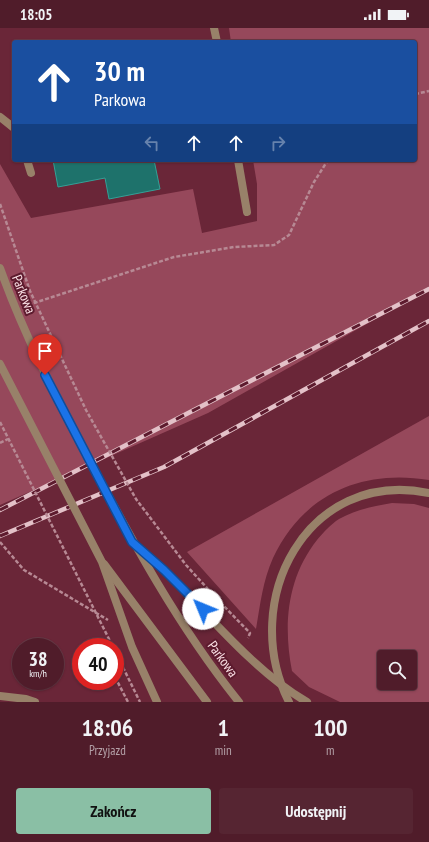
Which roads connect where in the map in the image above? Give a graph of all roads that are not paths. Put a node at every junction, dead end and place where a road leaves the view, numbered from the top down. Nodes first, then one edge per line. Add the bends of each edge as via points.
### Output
1 (214, 28) edge
2 (217, 40) edge
3 (0, 117) edge
4 (12, 126) edge
5 (28, 162) edge
6 (238, 162) edge
7 (31, 172) dead end
8 (247, 212) dead end
9 (0, 268) edge
10 (0, 364) edge
11 (429, 493) edge
12 (132, 542) junction
13 (102, 562) junction
14 (0, 696) edge
15 (35, 702) edge
16 (157, 702) edge
17 (207, 702) edge
18 (239, 702) edge
19 (289, 702) edge
20 (307, 702) edge

1 - 2 street
3 - 4 street
5 - 7 street
6 - 8 street
9 - 12 street, Parkowa, bridge via 38,361
10 - 13 street, bridge
11 - 19 street via 418,490 384,490 366,494 320,517 299,541 290,555 277,588 272,627 278,677
12 - 18 street, Parkowa, bridge via 211,667
12 - 20 street, bridge via 164,570 257,664
13 - 16 street, bridge via 132,647
13 - 17 street, bridge
14 - 15 street

